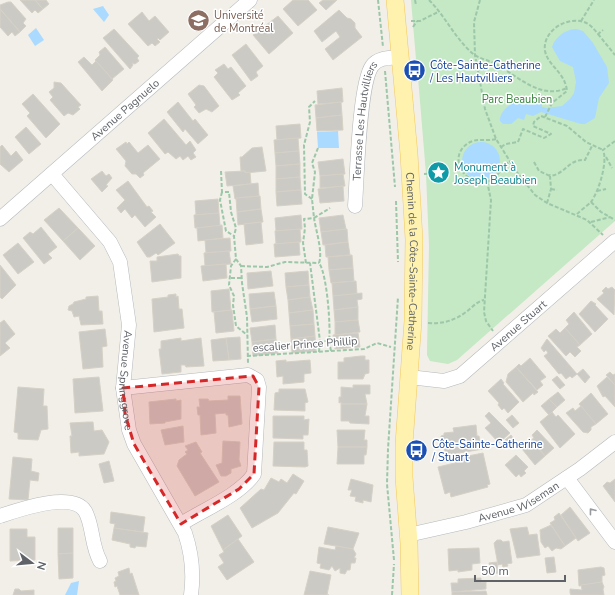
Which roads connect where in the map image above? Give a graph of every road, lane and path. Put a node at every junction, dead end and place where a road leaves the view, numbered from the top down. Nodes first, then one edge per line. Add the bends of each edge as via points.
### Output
1 (250, 0) edge
2 (378, 0) edge
3 (395, 0) edge
4 (415, 0) edge
5 (429, 0) edge
6 (480, 0) edge
7 (594, 0) edge
8 (416, 5) dead end
9 (438, 12) junction
10 (411, 21) dead end
11 (418, 21) junction
12 (582, 22) junction
13 (413, 28) dead end
14 (603, 30) dead end
15 (598, 34) junction
16 (383, 43) dead end
17 (475, 55) junction
18 (615, 55) edge
19 (400, 57) junction
20 (385, 72) dead end
21 (567, 88) junction
22 (315, 101) dead end
23 (545, 116) junction
24 (496, 139) junction
25 (615, 141) edge
26 (592, 146) junction
27 (501, 147) junction
28 (318, 148) dead end
29 (603, 150) junction
30 (606, 157) junction
31 (509, 162) junction
32 (534, 162) dead end
33 (312, 163) junction
34 (305, 164) junction
35 (612, 168) dead end
36 (221, 171) dead end
37 (437, 173) dead end
38 (52, 174) junction
39 (424, 174) dead end
40 (550, 175) junction
41 (487, 181) junction
42 (551, 189) junction
43 (606, 189) dead end
44 (557, 190) dead end
45 (597, 191) junction
46 (222, 192) junction
47 (396, 192) dead end
48 (396, 197) dead end
49 (312, 199) junction
50 (591, 202) junction
51 (547, 203) junction
52 (356, 206) dead end
53 (330, 208) dead end
54 (577, 214) junction
55 (610, 217) junction
56 (314, 218) junction
57 (0, 219) edge
58 (615, 220) edge
59 (591, 222) junction
60 (602, 235) dead end
61 (234, 236) junction
62 (615, 241) edge
63 (236, 259) junction
64 (306, 263) junction
65 (310, 263) junction
66 (319, 263) junction
67 (398, 264) dead end
68 (241, 266) junction
69 (231, 278) junction
70 (241, 278) junction
71 (398, 293) dead end
72 (485, 300) junction
73 (426, 323) dead end
74 (493, 330) dead end
75 (248, 335) junction
76 (320, 341) junction
77 (329, 341) junction
78 (391, 347) dead end
79 (319, 352) junction
80 (330, 352) junction
81 (247, 356) junction
82 (248, 362) dead end
83 (409, 377) junction
84 (123, 388) junction
85 (392, 389) dead end
86 (615, 442) edge
87 (567, 478) junction
88 (0, 516) edge
89 (181, 524) junction
90 (408, 535) junction
91 (615, 542) edge
92 (100, 561) dead end
93 (191, 595) edge
94 (410, 595) edge

1 - 38 street, Avenue Pagnuelo
2 - 16 path
3 - 19 main road, Chemin de la Côte-Sainte-Catherine
4 - 8 path
5 - 9 path
6 - 17 path via 474,22
7 - 12 path
9 - 11 path
9 - 17 path
10 - 11 path
11 - 13 path
12 - 15 path via 591,26
12 - 21 path via 570,22 555,28 545,44 548,59 564,78
14 - 15 path
15 - 18 path
17 - 21 path via 498,65 522,82 538,89 555,91
17 - 24 path via 488,120
19 - 52 street, Terrasse Les Hautvilliers via 378,61 368,73 362,114
19 - 83 main road, Chemin de la Côte-Sainte-Catherine via 414,240
20 - 47 path, Chemin de la Côte-Sainte-Catherine
21 - 23 path via 566,93 551,105
22 - 34 path via 309,107 310,122 304,145
23 - 26 path via 567,126
23 - 27 path via 541,116 533,126 551,134 544,138 523,129 518,142
24 - 27 path
24 - 41 path via 471,142 463,147 459,156 459,165 466,177 475,181
25 - 29 path
26 - 29 path
26 - 40 path via 585,160 572,162 562,173
27 - 31 path
28 - 33 path
29 - 30 path
30 - 35 path
30 - 45 path
31 - 41 path via 495,177
31 - 51 path via 531,192
32 - 40 path via 539,171
33 - 34 path
33 - 49 path via 315,172
34 - 49 path via 305,194
36 - 46 path
37 - 39 path
38 - 57 street, Avenue Pagnuelo
38 - 84 street, Avenue Springgrove via 110,242 120,262 129,325
40 - 42 path
41 - 72 path via 491,200
42 - 44 path
42 - 51 path
43 - 45 path
45 - 50 path
46 - 61 path via 220,200 226,231
46 - 61 path via 229,192 236,228
48 - 67 path, Chemin de la Côte-Sainte-Catherine
49 - 56 path
50 - 54 path
50 - 55 path
51 - 54 path
53 - 56 path
54 - 59 path
55 - 58 path
55 - 59 path
56 - 64 path via 304,220 303,243
56 - 66 path via 321,255
59 - 60 path
61 - 63 path
62 - 83 street, Avenue Stuart via 460,376 444,381
63 - 68 path
63 - 69 path via 231,266
64 - 65 path
64 - 68 path via 285,262 267,267
65 - 66 path
65 - 76 path
66 - 77 path via 323,267 327,290
68 - 70 path
69 - 70 path
69 - 75 path via 229,285 234,296 236,326
70 - 75 path
71 - 85 path, Chemin de la Côte-Sainte-Catherine
72 - 73 path via 450,321 442,324
72 - 74 path via 484,318
75 - 81 path
76 - 77 path
76 - 79 path
77 - 80 path
78 - 80 path, escalier Prince Phillip via 377,343 364,349
79 - 80 path, escalier Prince Phillip
79 - 81 path, escalier Prince Phillip
81 - 82 path, escalier Prince Phillip
83 - 90 main road, Chemin de la Côte-Sainte-Catherine via 404,457
84 - 89 street, Avenue Springgrove via 129,430 134,444
84 - 89 street via 248,375 257,380 259,387 254,474 239,489
86 - 87 street, Avenue Wiseman
87 - 90 street, Avenue Wiseman via 537,499 516,509
91 -> 87 street
88 - 92 street via 50,503 65,502 80,506 85,511 94,551
89 - 93 street, Avenue Springgrove via 190,547 193,569
90 - 94 main road, Chemin de la Côte-Sainte-Catherine

